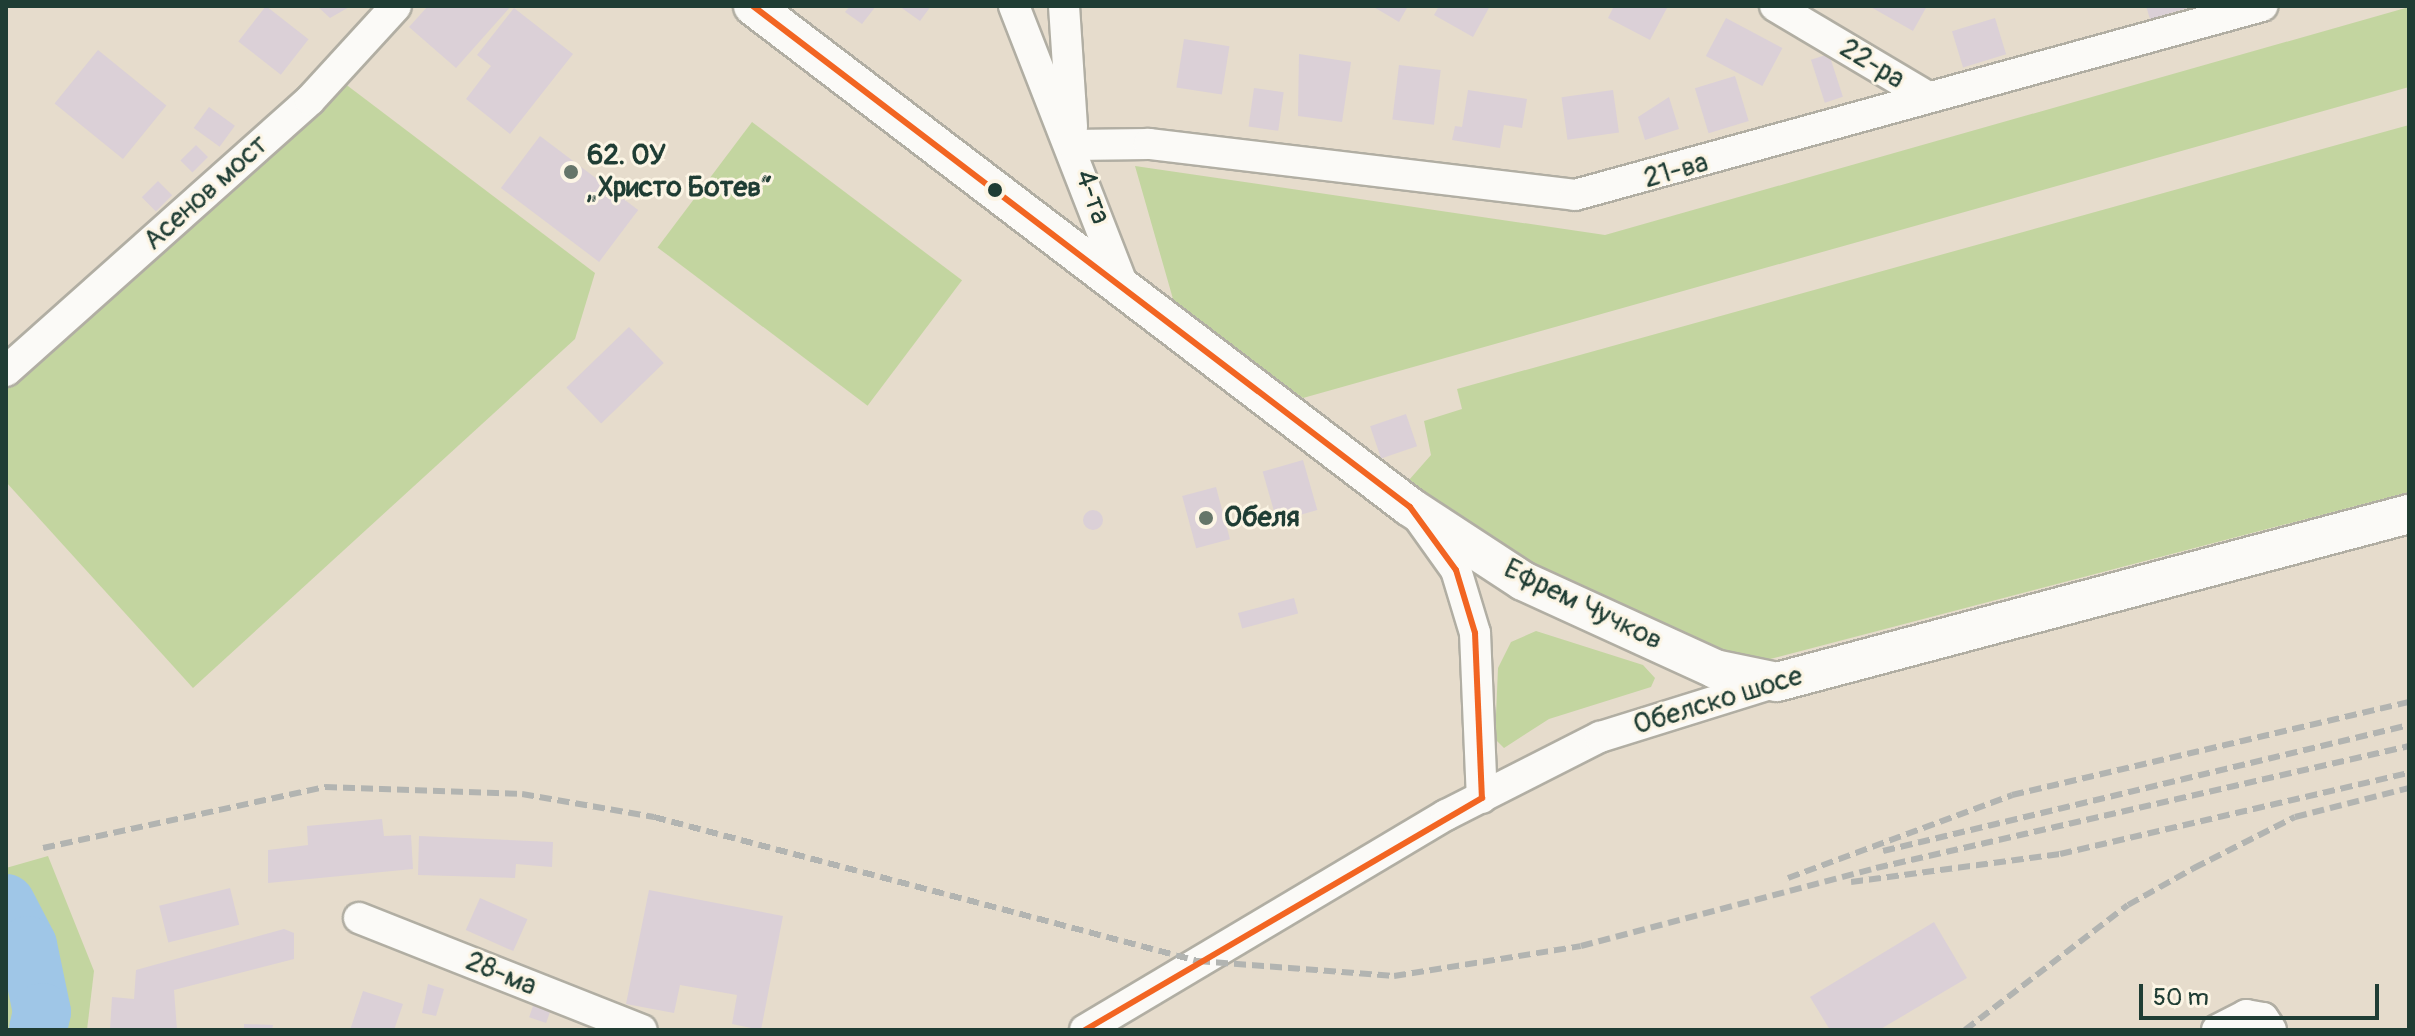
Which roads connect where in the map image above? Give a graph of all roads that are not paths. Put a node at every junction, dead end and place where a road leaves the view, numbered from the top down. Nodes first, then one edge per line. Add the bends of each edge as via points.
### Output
1 (396, 6) edge
2 (753, 6) edge
3 (1014, 6) edge
4 (1064, 6) edge
5 (1775, 6) edge
6 (2262, 6) edge
7 (1928, 97) junction
8 (1073, 145) junction
9 (1126, 294) junction
10 (6, 371) edge
11 (1410, 507) junction
12 (2409, 514) edge
13 (1777, 682) junction
14 (1482, 798) junction
15 (359, 918) dead end
16 (642, 1030) edge
17 (1085, 1030) edge
18 (2217, 1030) edge
19 (2271, 1030) edge

1 - 10 street, Асенов мост via 310,100
2 - 9 street, Ефрем Чучков
3 - 8 street, 4-та
4 - 8 street, 4-та
5 - 7 street, 22-ра
6 - 7 street, 21-ва
7 - 8 street, 21-ва via 1575,195 1149,144
8 - 9 street, 4-та
9 - 11 street, Ефрем Чучков
11 - 13 street, Ефрем Чучков via 1523,581 1715,669
11 - 14 street via 1456,570 1475,633
12 - 13 street, Обелско шосе
13 - 14 street, Обелско шосе via 1600,737
14 - 17 street, Обелско шосе
15 - 16 street, 28-ма
18 - 19 street via 2246,1015 2263,1018

